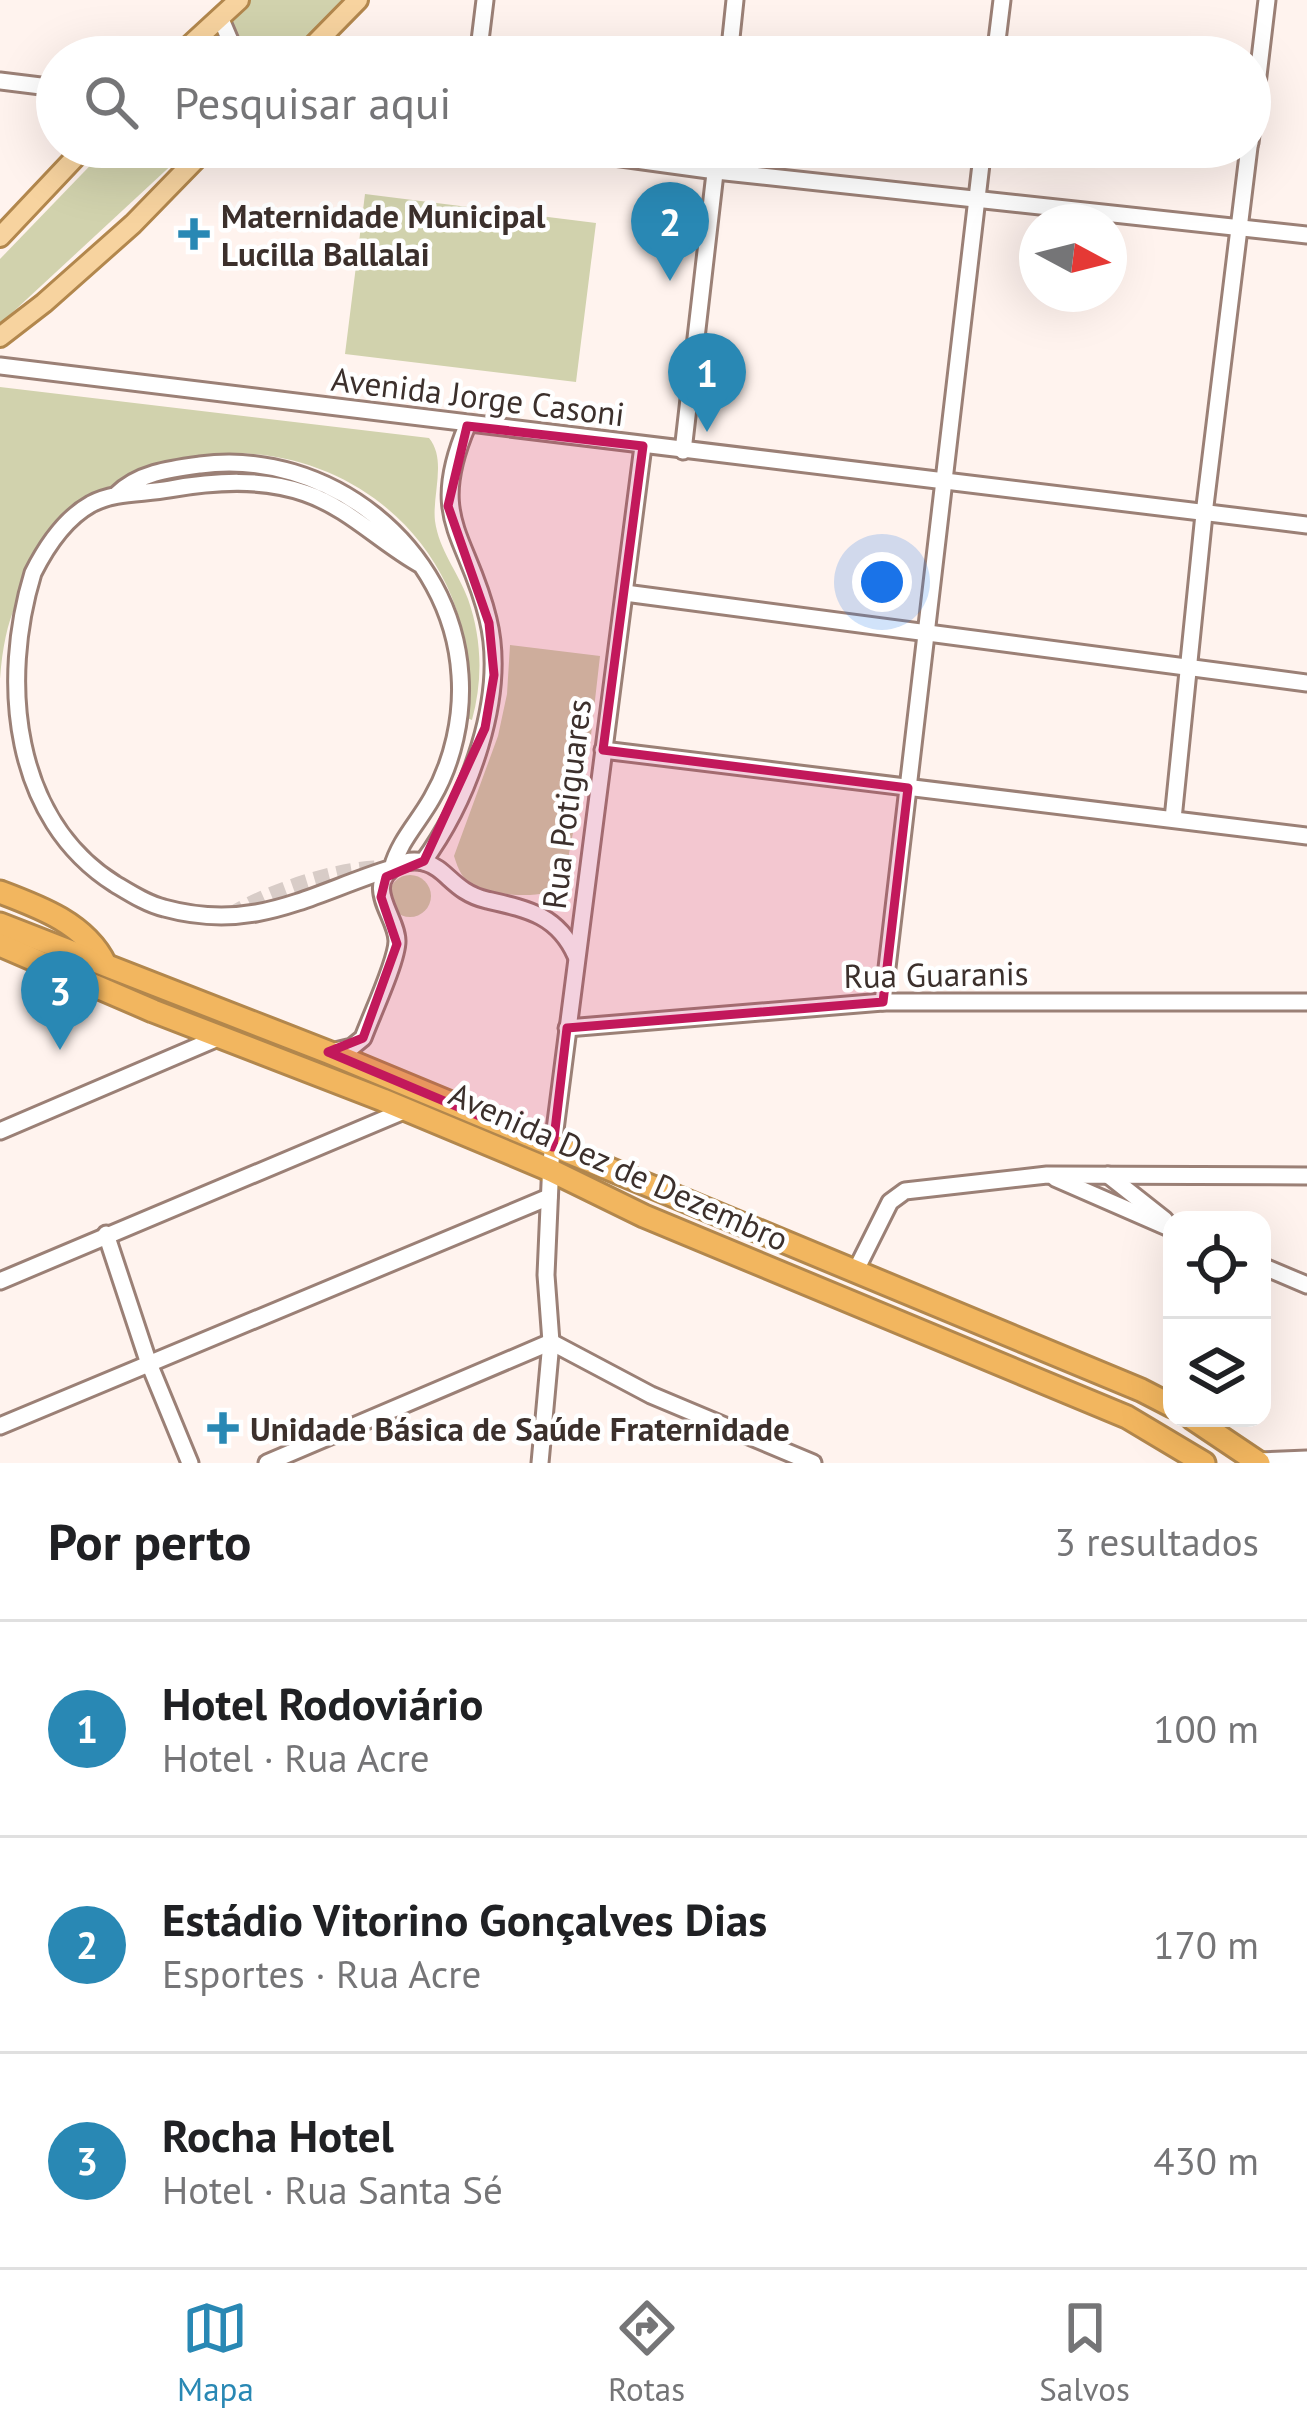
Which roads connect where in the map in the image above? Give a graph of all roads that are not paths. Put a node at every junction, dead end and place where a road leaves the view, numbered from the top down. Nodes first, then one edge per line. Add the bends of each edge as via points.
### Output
1 (239, 0) edge
2 (358, 0) edge
3 (485, 0) edge
4 (735, 0) edge
5 (1002, 0) edge
6 (1268, 0) edge
7 (219, 8) edge
8 (195, 36) edge
9 (323, 36) edge
10 (481, 36) edge
11 (731, 36) edge
12 (998, 36) edge
13 (1264, 36) edge
14 (0, 81) edge
15 (36, 85) edge
16 (65, 168) edge
17 (187, 168) edge
18 (701, 168) edge
19 (981, 168) edge
20 (1247, 168) edge
21 (716, 170) junction
22 (977, 198) junction
23 (1240, 227) junction
24 (1307, 235) edge
25 (0, 237) edge
26 (0, 337) edge
27 (0, 366) edge
28 (467, 426) junction
29 (643, 446) junction
30 (683, 451) junction
31 (944, 484) junction
32 (1204, 514) junction
33 (1307, 525) edge
34 (626, 593) junction
35 (926, 632) junction
36 (1188, 668) junction
37 (1307, 683) edge
38 (604, 750) junction
39 (908, 788) junction
40 (1173, 819) junction
41 (1307, 836) edge
42 (423, 862) junction
43 (392, 868) junction
44 (0, 892) edge
45 (0, 924) edge
46 (0, 945) edge
47 (577, 958) junction
48 (0, 961) edge
49 (99, 975) junction
50 (883, 1002) junction
51 (1307, 1002) edge
52 (567, 1028) junction
53 (220, 1037) junction
54 (328, 1052) junction
55 (406, 1109) junction
56 (0, 1131) edge
57 (552, 1159) junction
58 (1047, 1175) junction
59 (1108, 1175) junction
60 (1307, 1176) edge
61 (549, 1197) junction
62 (1163, 1220) edge
63 (1163, 1223) edge
64 (106, 1234) junction
65 (1271, 1270) edge
66 (855, 1272) junction
67 (0, 1281) edge
68 (1307, 1285) edge
69 (551, 1342) junction
70 (148, 1361) junction
71 (1163, 1402) edge
72 (0, 1426) edge
73 (1206, 1427) edge
74 (1307, 1459) edge
75 (1258, 1462) edge
76 (190, 1463) edge
77 (267, 1463) edge
78 (540, 1463) edge
79 (813, 1463) edge
80 (1204, 1463) edge

1 - 7 main road
2 - 9 main road
3 - 10 street
4 - 11 street
5 - 12 street
6 - 13 street
7 - 8 main road
14 - 15 street
16 - 25 main road
17 - 26 main road
18 - 21 street
19 - 22 street
20 - 23 street
21 - 22 street
21 - 30 street
22 - 23 street
22 - 31 street
23 - 24 street
23 - 32 street
27 - 28 street, Avenida Jorge Casoni
28 - 29 street, Avenida Jorge Casoni
28 - 42 street via 448,506 489,623 494,675 485,728 450,819
29 - 30 street, Avenida Jorge Casoni
29 - 34 street, Rua Potiguares
30 - 31 street, Avenida Jorge Casoni
31 - 32 street, Avenida Jorge Casoni
31 - 35 street
32 - 33 street, Avenida Jorge Casoni
32 - 36 street
34 - 35 street
34 - 38 street, Rua Potiguares
35 - 36 street
35 - 39 street
36 - 37 street
36 - 40 street
38 - 39 street
38 - 47 street, Rua Potiguares
39 - 40 street
39 - 50 street
40 - 41 street
42 - 43 street
42 - 47 street via 462,892 543,916
43 - 43 street via 286,908 202,914 135,896 57,833 10,736 6,650 43,554 80,512 116,495 213,483 284,488 335,507 421,565 452,629 459,706 441,781 398,845
43 - 54 street via 381,897 397,944 362,1038
44 - 49 highway via 88,938
45 - 49 highway, Avenida Dez de Dezembro
46 - 49 highway, Avenida Dez de Dezembro
47 - 52 street, Rua Potiguares
48 - 49 highway via 56,981
49 - 53 highway, Avenida Dez de Dezembro
49 - 54 highway, Avenida Dez de Dezembro
50 - 51 street, Rua Guaranis
50 - 52 street, Rua Guaranis
52 - 57 street, Rua Potiguares
53 - 55 highway, Avenida Dez de Dezembro
53 - 56 street
54 - 57 highway, Avenida Dez de Dezembro
55 - 57 highway, Avenida Dez de Dezembro
55 - 64 street
57 - 61 street, Rua Potiguares
57 - 66 highway, Avenida Dez de Dezembro
57 - 80 highway, Avenida Dez de Dezembro via 644,1216 1127,1417
58 - 59 street
58 - 63 street
58 - 66 street via 905,1191 890,1202
59 - 60 street
59 - 62 street
61 - 69 street, Rua Potiguares
61 - 70 street
64 - 67 street
64 - 70 street
65 - 68 street
66 - 71 highway, Avenida Dez de Dezembro
69 - 77 street
69 - 78 street, Rua Potiguares
69 - 79 street via 651,1395
70 - 72 street
70 - 76 street
73 - 75 highway
74 - 75 street

